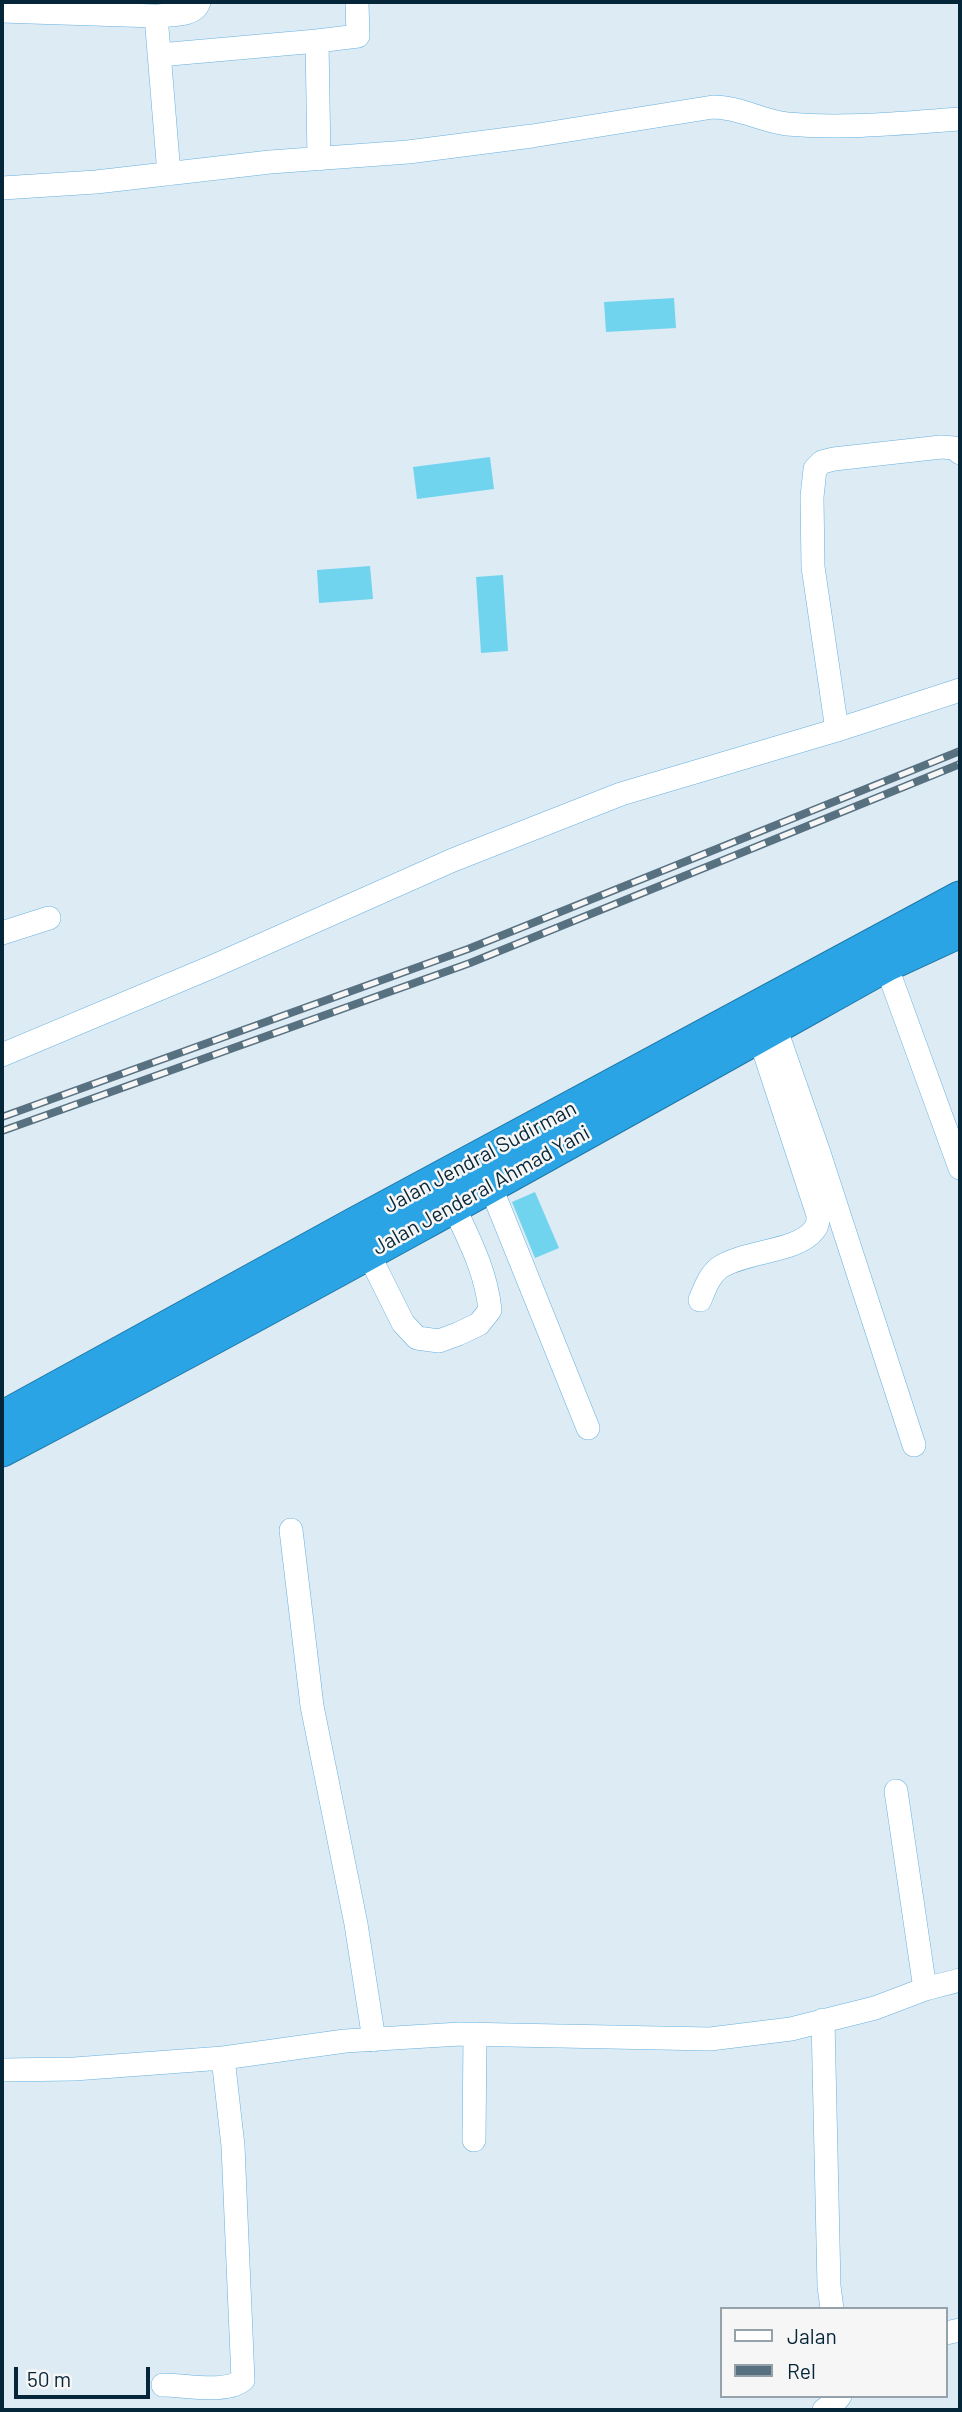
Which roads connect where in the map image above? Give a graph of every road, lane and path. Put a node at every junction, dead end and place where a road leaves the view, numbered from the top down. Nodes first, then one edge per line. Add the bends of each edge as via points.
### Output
1 (199, 2) edge
2 (356, 2) edge
3 (32, 7) edge
4 (2, 11) edge
5 (156, 16) junction
6 (317, 41) junction
7 (159, 55) junction
8 (960, 119) edge
9 (319, 159) junction
10 (169, 174) junction
11 (2, 188) edge
12 (960, 453) edge
13 (960, 690) edge
14 (837, 730) junction
15 (960, 898) edge
16 (49, 918) dead end
17 (960, 931) edge
18 (2, 933) edge
19 (886, 965) junction
20 (766, 1032) junction
21 (51, 1035) junction
22 (2, 1040) edge
23 (2, 1055) edge
24 (960, 1168) edge
25 (490, 1185) junction
26 (447, 1192) junction
27 (361, 1238) junction
28 (700, 1300) dead end
29 (2, 1418) edge
30 (589, 1429) dead end
31 (914, 1445) dead end
32 (2, 1450) edge
33 (291, 1530) dead end
34 (896, 1791) dead end
35 (960, 1980) edge
36 (925, 1989) junction
37 (823, 2020) junction
38 (475, 2034) junction
39 (374, 2040) junction
40 (223, 2057) junction
41 (2, 2070) edge
42 (474, 2140) dead end
43 (832, 2307) edge
44 (163, 2385) dead end
45 (839, 2398) edge
46 (824, 2410) edge

1 - 5 street via 192,12
2 - 6 street via 358,36
3 - 4 street
3 - 5 street
5 - 7 street
6 - 7 street
6 - 9 street
7 - 10 street
8 - 9 street via 852,126 784,124 713,107 532,136
9 - 10 street
10 - 11 street
12 - 14 street via 942,447 834,459 815,469 813,567
13 - 14 street
14 - 21 street via 621,794 453,860
15 - 26 highway, Jalan Jendral Sudirman
16 - 18 street
17 - 19 highway, Jalan Jenderal Ahmad Yani
19 - 20 highway, Jalan Jenderal Ahmad Yani
19 - 24 street
20 - 25 highway, Jalan Jenderal Ahmad Yani
20 - 28 street via 765,1054 818,1215 817,1228 798,1241 719,1268
20 - 31 street via 823,1165
21 - 22 street
21 - 23 street
25 - 26 highway, Jalan Jenderal Ahmad Yani
25 - 30 street
26 - 27 highway, Jalan Jendral Sudirman
26 - 27 street via 488,1290 489,1310 479,1324 439,1340 417,1338 402,1323
27 - 29 highway, Jalan Jendral Sudirman
27 - 32 highway, Jalan Jenderal Ahmad Yani via 137,1379
33 - 39 street via 312,1706
34 - 36 street
35 - 36 street
36 - 37 street via 875,2008
37 - 38 street via 710,2039
37 - 43 street
38 - 39 street
38 - 42 street
39 - 40 street
40 - 41 street
40 - 44 street via 233,2146 243,2380 223,2388
45 - 46 street

